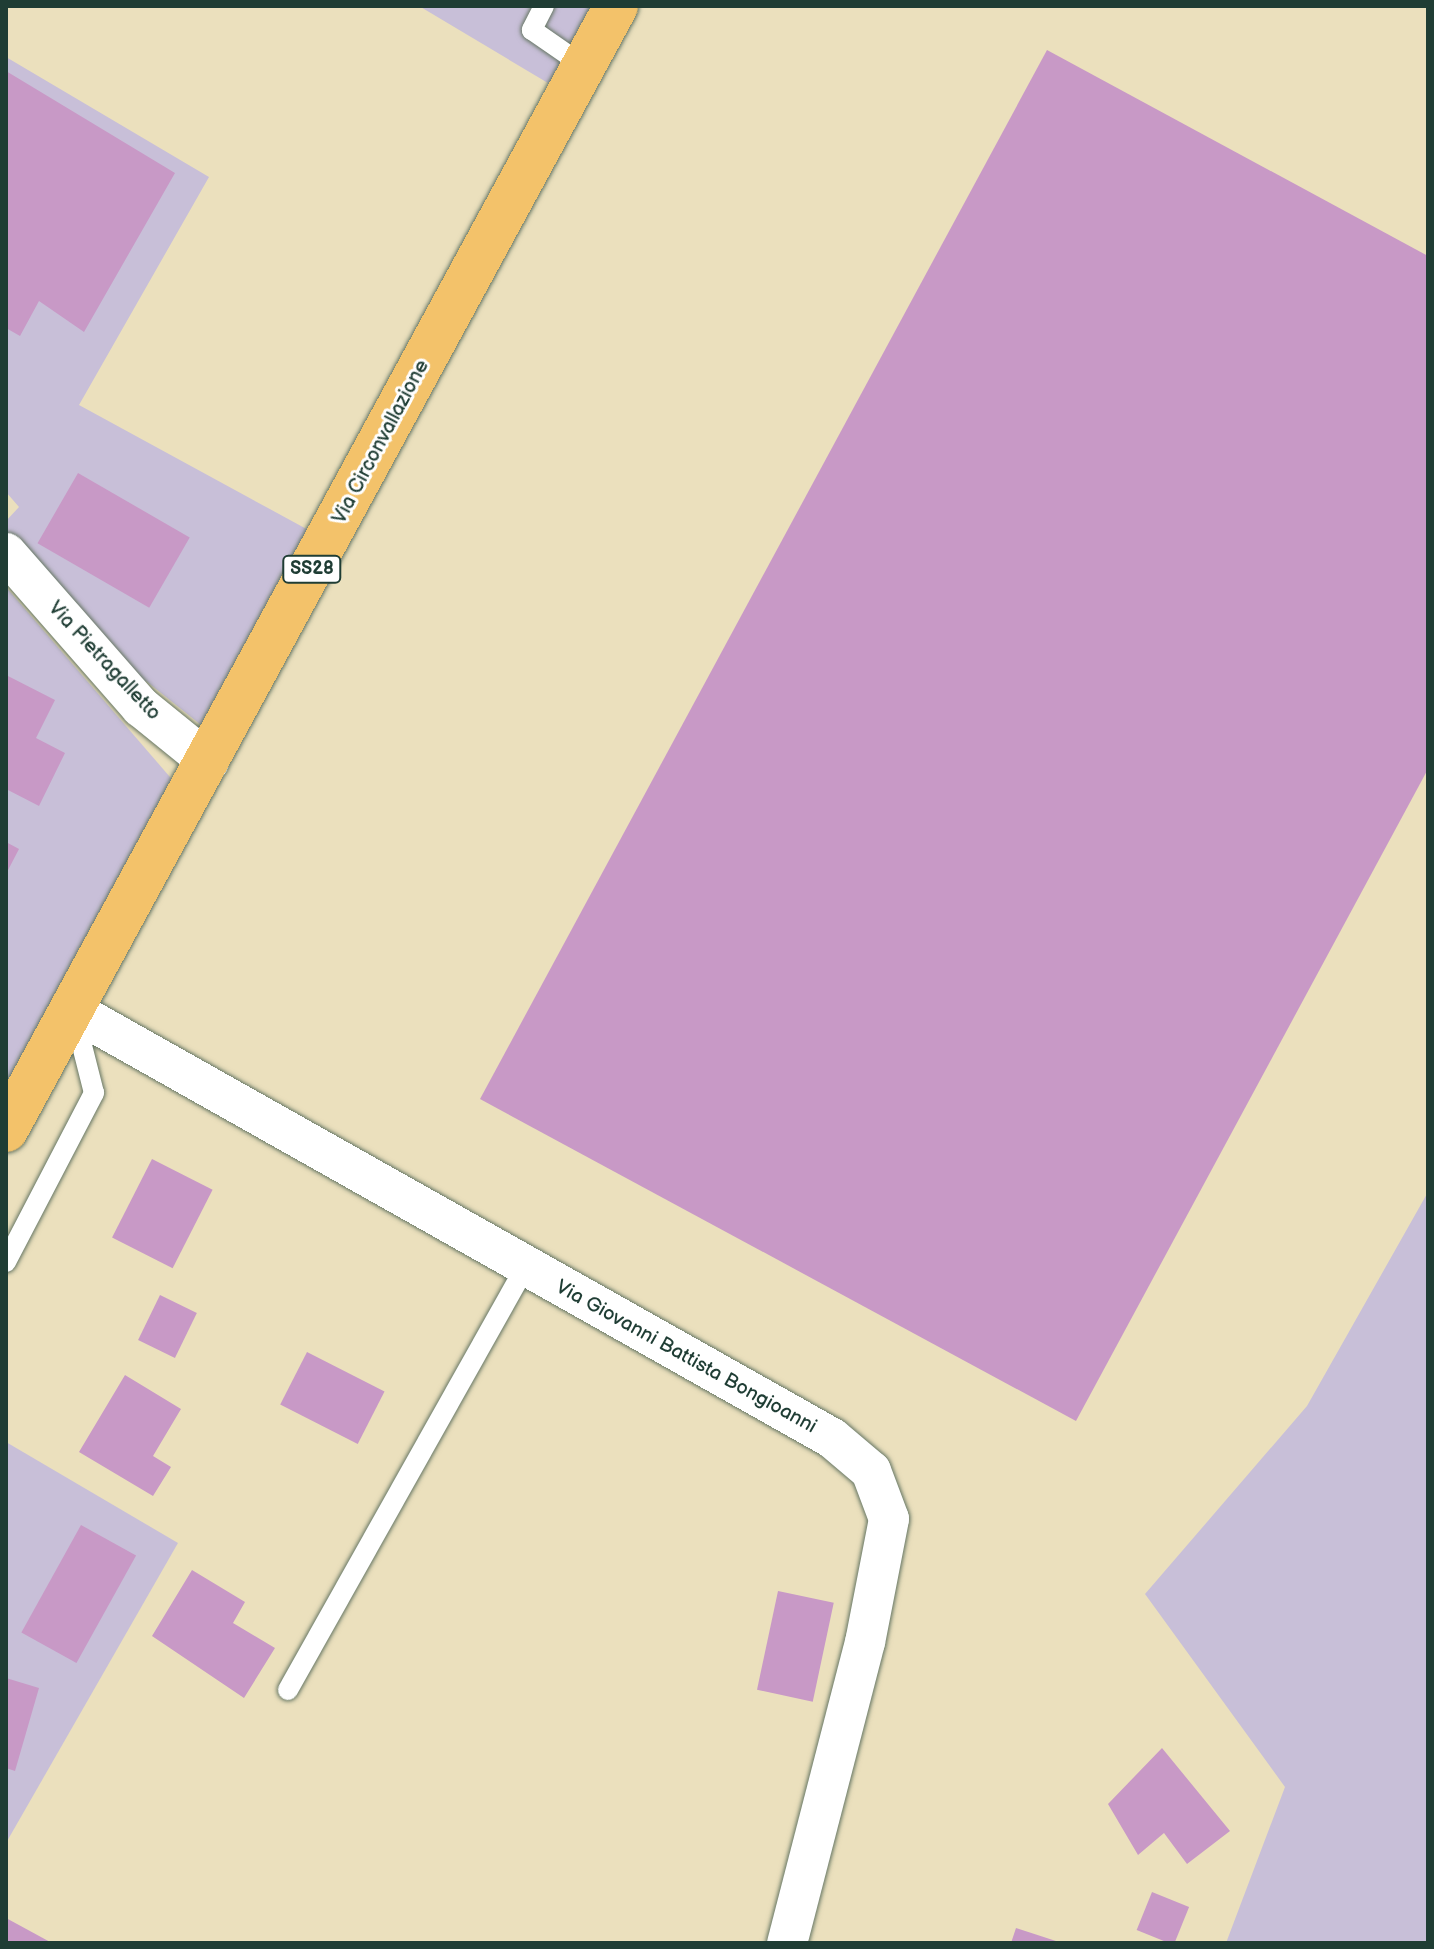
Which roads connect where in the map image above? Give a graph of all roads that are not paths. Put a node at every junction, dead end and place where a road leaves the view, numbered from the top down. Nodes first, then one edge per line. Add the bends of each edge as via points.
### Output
1 (544, 6) edge
2 (616, 6) edge
3 (584, 66) junction
4 (6, 553) edge
5 (209, 762) junction
6 (72, 1010) junction
7 (6, 1130) edge
8 (6, 1262) edge
9 (525, 1268) junction
10 (288, 1690) dead end
11 (787, 1943) edge

1 - 3 lane via 532,30
2 - 3 main road, Via Circonvallazione / SS28
3 - 5 main road, Via Circonvallazione / SS28
4 - 5 street, Via Pietragalletto via 141,707
5 - 6 main road, Via Circonvallazione / SS28
6 - 7 main road, Via Circonvallazione / SS28
6 - 8 lane via 94,1093
6 - 9 street, Via Giovanni Battista Bongioanni
9 - 10 lane
9 - 11 street, Via Giovanni Battista Bongioanni via 832,1438 871,1471 889,1519 865,1642

